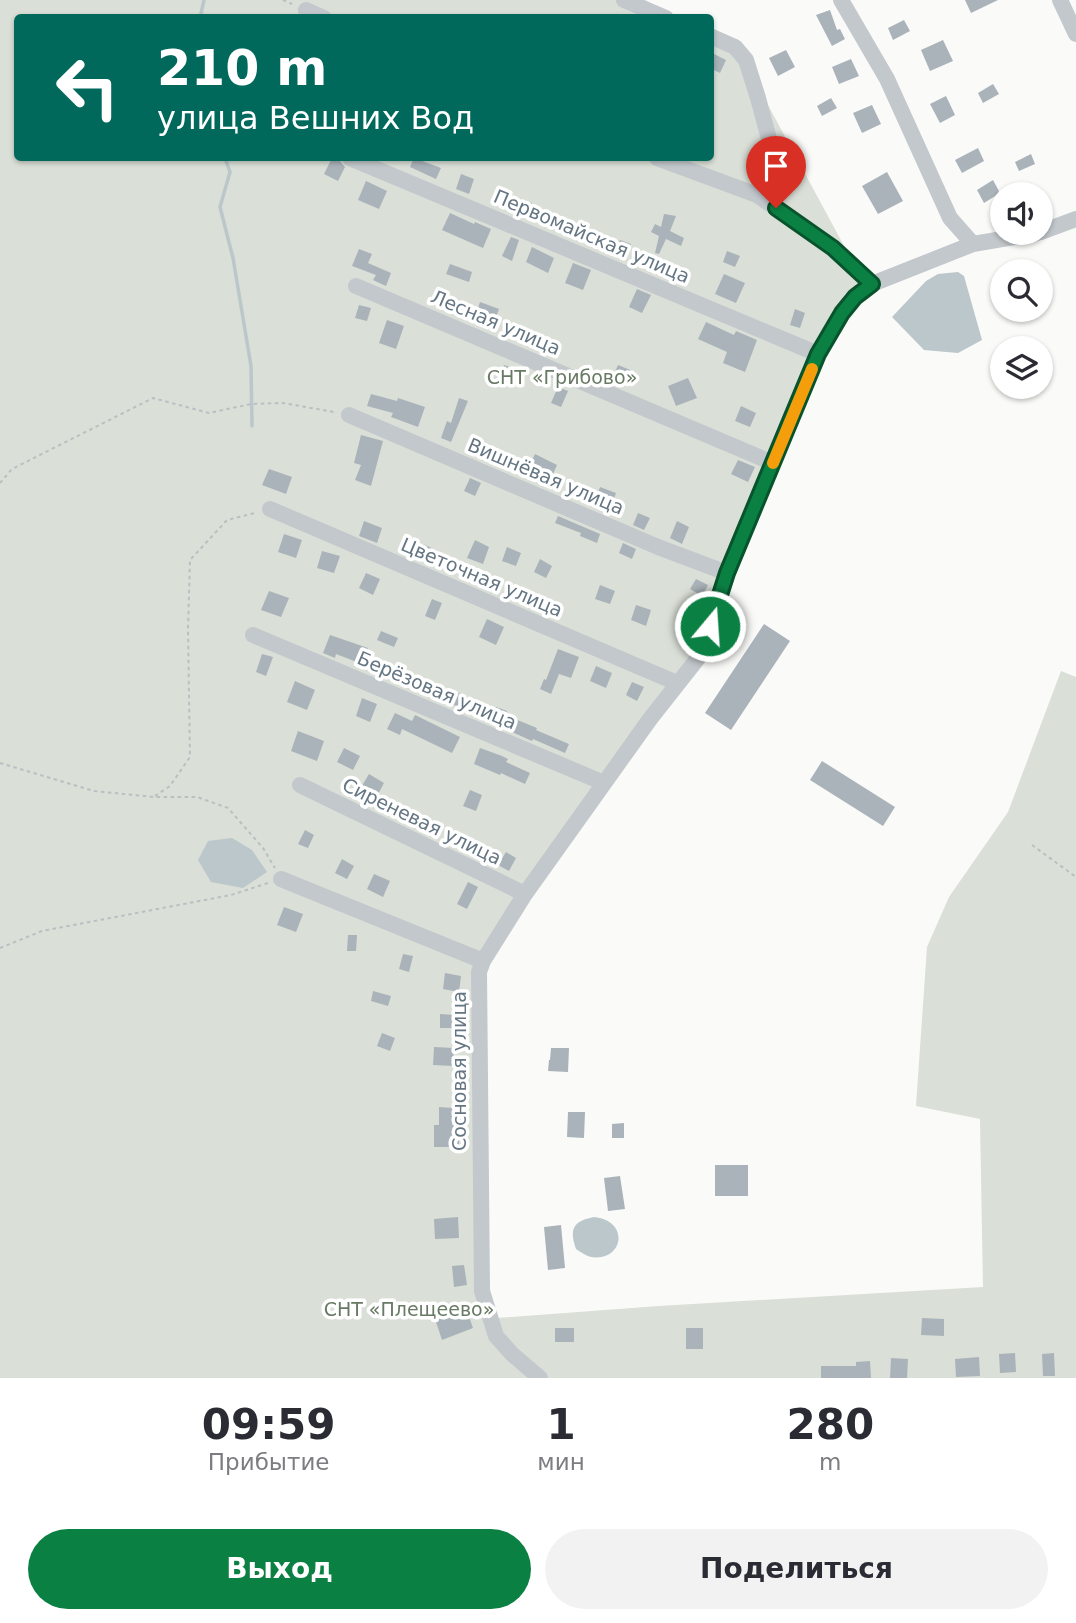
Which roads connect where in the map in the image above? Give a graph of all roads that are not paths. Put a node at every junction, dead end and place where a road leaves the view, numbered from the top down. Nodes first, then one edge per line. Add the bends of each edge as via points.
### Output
1 (624, 0) edge
2 (841, 0) edge
3 (1060, 0) edge
4 (306, 10) dead end
5 (315, 14) edge
6 (657, 14) edge
7 (1076, 34) edge
8 (714, 38) edge
9 (357, 161) edge
10 (665, 161) edge
11 (757, 195) junction
12 (1076, 219) edge
13 (1053, 227) edge
14 (990, 241) edge
15 (973, 244) junction
16 (872, 284) junction
17 (356, 286) dead end
18 (818, 354) junction
19 (349, 415) road end
20 (773, 463) junction
21 (270, 509) road end
22 (727, 573) junction
23 (253, 635) dead end
24 (677, 682) junction
25 (604, 783) junction
26 (300, 785) dead end
27 (281, 879) road end
28 (525, 894) junction
29 (483, 961) junction
30 (540, 1378) edge

1 - 6 street
2 - 15 street via 887,79 950,218
3 - 7 street
4 - 5 street
8 - 11 street via 735,47 746,60 758,98 769,139
9 - 18 street, Первомайская улица
10 - 11 street
11 - 16 street via 833,248
12 - 13 street
14 - 15 street
15 - 16 street
16 - 18 street via 842,313
17 - 20 street, Лесная улица
18 - 20 street
19 - 22 street, Вишнёвая улица
20 - 22 street
21 - 24 street, Цветочная улица
22 - 24 street via 702,653
23 - 25 street, Берёзовая улица
24 - 25 street
25 - 28 street
26 - 28 street, Сиреневая улица
27 - 29 street
28 - 29 street
29 - 30 street, Сосновая улица via 479,972 482,1291 496,1336

